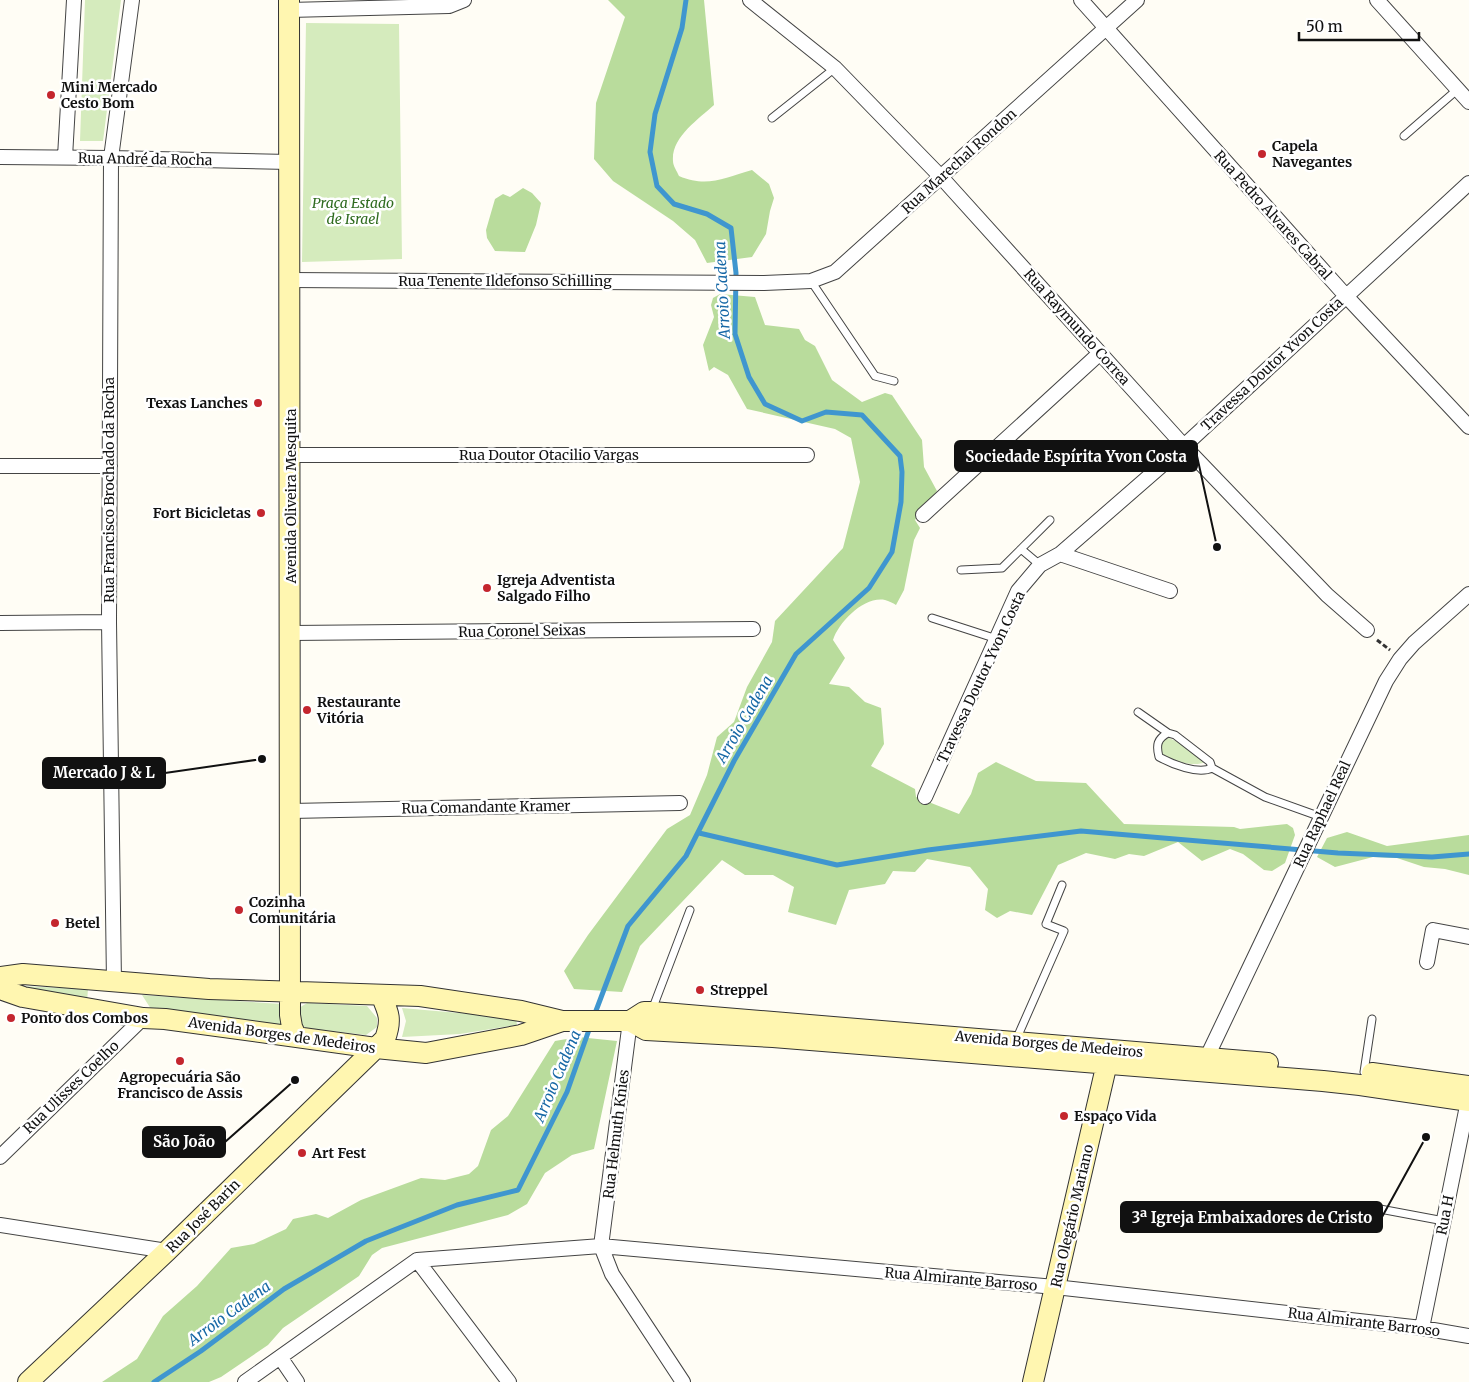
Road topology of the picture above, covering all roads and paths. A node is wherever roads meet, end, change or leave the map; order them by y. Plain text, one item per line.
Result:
1 (74, 0) edge
2 (132, 0) edge
3 (751, 0) edge
4 (1081, 0) edge
5 (1137, 0) edge
6 (1377, 0) edge
7 (463, 1) edge
8 (289, 5) edge
9 (1106, 28) junction
10 (835, 68) junction
11 (1458, 89) junction
12 (1469, 102) edge
13 (772, 118) dead end
14 (1404, 136) dead end
15 (0, 157) edge
16 (65, 157) junction
17 (111, 158) junction
18 (289, 162) junction
19 (942, 178) junction
20 (1469, 183) edge
21 (290, 280) junction
22 (811, 282) junction
23 (764, 283) joint
24 (1346, 296) junction
25 (1100, 353) junction
26 (894, 381) dead end
27 (1469, 427) edge
28 (1184, 446) junction
29 (291, 455) junction
30 (807, 455) dead end
31 (0, 466) edge
32 (110, 466) junction
33 (923, 515) dead end
34 (1050, 520) dead end
35 (1021, 548) junction
36 (1060, 554) junction
37 (1040, 565) junction
38 (960, 570) dead end
39 (1170, 591) dead end
40 (1469, 594) edge
41 (932, 618) dead end
42 (109, 622) junction
43 (0, 624) edge
44 (753, 629) dead end
45 (1367, 630) joint
46 (291, 633) junction
47 (997, 639) junction
48 (1400, 659) junction
49 (1138, 712) dead end
50 (1168, 733) junction
51 (1212, 768) junction
52 (925, 797) dead end
53 (680, 803) dead end
54 (291, 812) junction
55 (1321, 816) junction
56 (1062, 885) dead end
57 (690, 910) dead end
58 (1469, 937) edge
59 (1427, 962) dead end
60 (0, 977) edge
61 (114, 982) junction
62 (0, 990) edge
63 (291, 992) junction
64 (381, 995) junction
65 (652, 1012) junction
66 (143, 1018) junction
67 (1372, 1019) dead end
68 (562, 1020) junction
69 (625, 1022) junction
70 (296, 1036) junction
71 (1016, 1041) junction
72 (376, 1048) junction
73 (1108, 1056) junction
74 (1207, 1058) junction
75 (1364, 1072) junction
76 (1469, 1096) edge
77 (0, 1157) edge
78 (1380, 1209) dead end
79 (1444, 1221) junction
80 (0, 1225) edge
81 (601, 1246) junction
82 (168, 1252) junction
83 (417, 1260) junction
84 (1056, 1287) junction
85 (1422, 1328) junction
86 (1469, 1336) edge
87 (280, 1357) junction
88 (28, 1382) edge
89 (245, 1382) edge
90 (297, 1382) edge
91 (509, 1382) edge
92 (683, 1382) edge
93 (1033, 1382) edge

1 - 16 street
2 - 17 street, Rua Francisco Brochado da Rocha
3 - 10 street, Rua Raymundo Correa
4 - 9 street, Rua Pedro Alvares Cabral
5 - 9 street, Rua Marechal Rondon
6 - 11 street
7 - 8 street
8 - 18 main road, Avenida Oliveira Mesquita
9 - 19 street, Rua Marechal Rondon
9 - 24 street, Rua Pedro Alvares Cabral
10 - 13 lane
10 - 19 street, Rua Raymundo Correa
11 - 12 street
11 - 14 lane
15 - 16 street, Rua André da Rocha
16 - 17 street, Rua André da Rocha
17 - 18 street, Rua André da Rocha
17 - 32 street, Rua Francisco Brochado da Rocha
18 - 21 main road, Avenida Oliveira Mesquita
19 - 22 street, Rua Marechal Rondon
19 - 25 street, Rua Raymundo Correa
20 - 24 street, Travessa Doutor Yvon Costa
21 - 23 street, Rua Tenente Ildefonso Schilling
21 - 29 main road, Avenida Oliveira Mesquita
22 - 23 street, Rua Marechal Rondon
22 - 26 lane
24 - 27 street, Rua Pedro Alvares Cabral
24 - 28 street, Travessa Doutor Yvon Costa
25 - 28 street, Rua Raymundo Correa
25 - 33 street
28 - 36 street, Travessa Doutor Yvon Costa
28 - 45 street, Rua Raymundo Correa
29 - 30 street, Rua Doutor Otacilio Vargas
29 - 46 main road, Avenida Oliveira Mesquita
31 - 32 street
32 - 42 street, Rua Francisco Brochado da Rocha
34 - 35 lane
35 - 37 lane
35 - 38 lane
36 - 37 street, Travessa Doutor Yvon Costa
36 - 39 street
37 - 47 street, Travessa Doutor Yvon Costa
40 - 48 street, Rua Raphael Real
41 - 47 lane
42 - 43 street
42 - 61 street, Rua Francisco Brochado da Rocha
44 - 46 street, Rua Coronel Seixas
45 - 48 path
46 - 54 main road, Avenida Oliveira Mesquita
47 - 52 street, Travessa Doutor Yvon Costa
48 - 55 street, Rua Raphael Real
49 - 50 lane
50 - 51 lane
50 - 51 lane
51 - 55 lane
53 - 54 street, Rua Comandante Kramer
54 - 63 main road, Avenida Oliveira Mesquita
55 - 74 street, Rua Raphael Real
56 - 71 lane
57 - 65 lane
58 - 59 street
60 - 61 main road, Avenida Borges de Medeiros
61 - 63 main road, Avenida Borges de Medeiros
61 - 66 main road
62 - 66 main road, Avenida Borges de Medeiros
63 - 64 main road, Avenida Borges de Medeiros
63 - 70 main road, Avenida Oliveira Mesquita
64 - 68 main road, Avenida Borges de Medeiros
64 - 72 main road, Rua José Barin
65 - 69 main road, Avenida Borges de Medeiros
65 - 71 main road, Avenida Borges de Medeiros
66 - 70 main road, Avenida Borges de Medeiros
66 - 77 street, Rua Ulisses Coelho
67 - 75 lane
68 - 69 main road, Avenida Borges de Medeiros
68 - 72 main road, Avenida Borges de Medeiros
69 - 73 main road, Avenida Borges de Medeiros
69 - 81 street, Rua Helmuth Knies
70 - 72 main road, Avenida Borges de Medeiros
71 - 73 main road, Avenida Borges de Medeiros
72 - 82 main road, Rua José Barin
73 - 74 main road, Avenida Borges de Medeiros
73 - 76 main road, Avenida Borges de Medeiros
73 - 84 main road, Rua Olegário Mariano
74 - 75 main road, Avenida Borges de Medeiros
75 - 76 main road, Avenida Borges de Medeiros
76 - 79 street, Rua H
78 - 79 lane
79 - 85 street, Rua H
80 - 82 street
81 - 83 street, Rua Almirante Barroso
81 - 84 street, Rua Almirante Barroso
81 - 92 street
82 - 88 main road, Rua José Barin
83 - 87 street
83 - 91 street
84 - 85 street, Rua Almirante Barroso
84 - 93 main road, Rua Olegário Mariano
85 - 86 street, Rua Almirante Barroso
87 - 89 street
87 - 90 street

